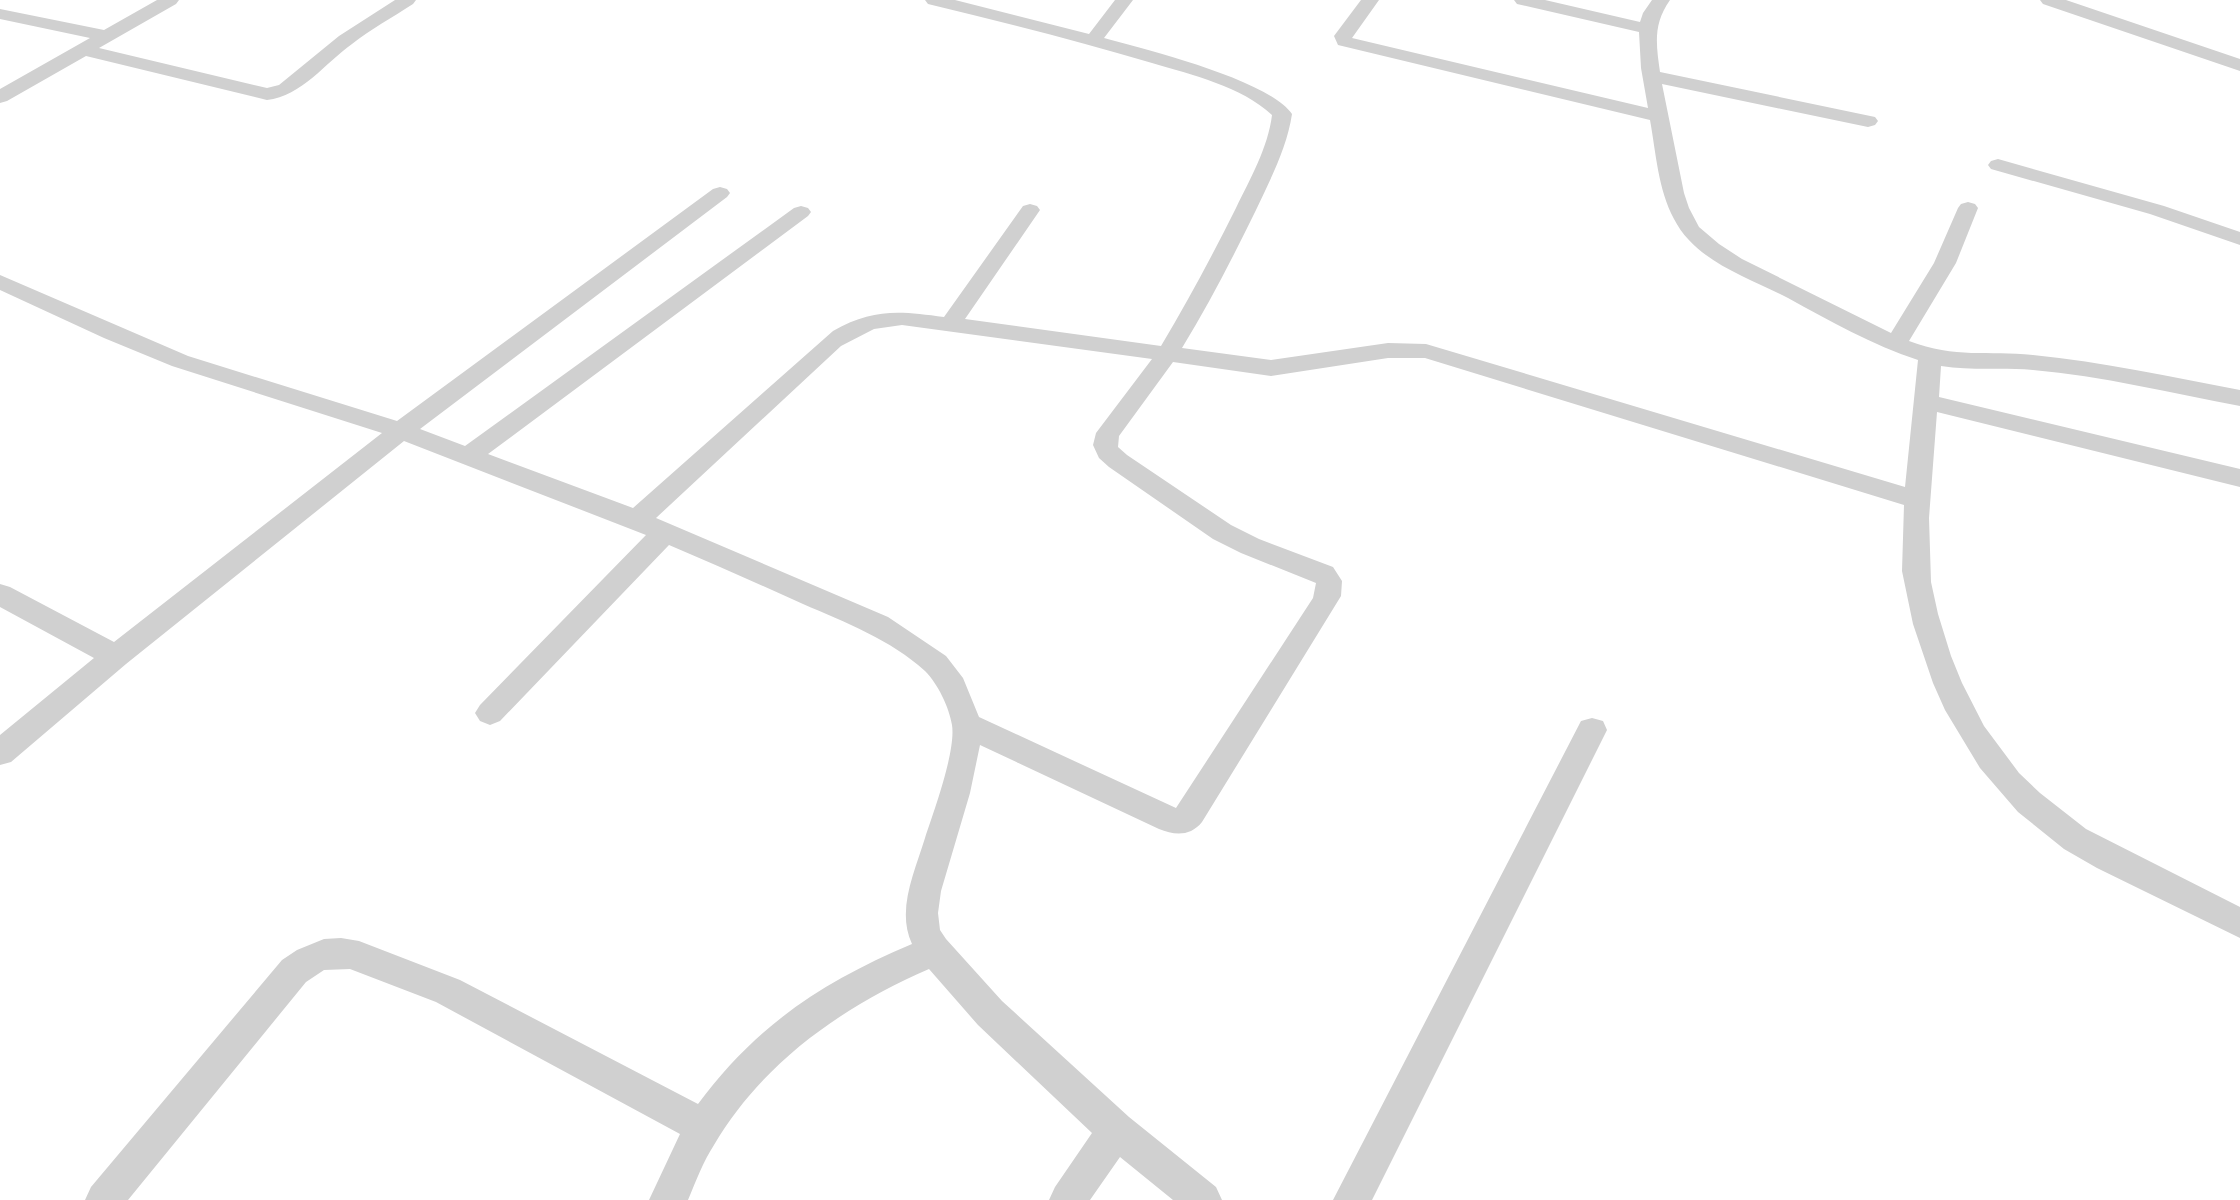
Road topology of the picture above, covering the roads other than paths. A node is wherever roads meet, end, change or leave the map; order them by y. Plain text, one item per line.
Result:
1 (170, 0) edge
2 (407, 0) edge
3 (934, 0) edge
4 (1124, 0) edge
5 (1370, 0) edge
6 (1523, 0) edge
7 (1661, 0) edge
8 (2049, 0) edge
9 (0, 14) edge
10 (1648, 28) junction
11 (105, 36) junction
12 (1093, 40) junction
13 (81, 49) junction
14 (2240, 65) edge
15 (1652, 76) junction
16 (0, 97) edge
17 (1659, 116) junction
18 (1868, 121) dead end
19 (1998, 165) dead end
20 (720, 193) dead end
21 (1968, 208) dead end
22 (1030, 210) dead end
23 (802, 212) dead end
24 (2240, 239) edge
25 (0, 282) edge
26 (951, 323) junction
27 (1896, 344) junction
28 (1169, 352) junction
29 (1930, 357) junction
30 (2240, 398) edge
31 (1927, 402) junction
32 (401, 431) junction
33 (468, 456) junction
34 (2240, 478) edge
35 (1918, 500) junction
36 (637, 520) junction
37 (666, 531) junction
38 (0, 594) edge
39 (116, 656) junction
40 (490, 713) dead end
41 (967, 725) junction
42 (1592, 730) dead end
43 (0, 753) edge
44 (2240, 923) edge
45 (934, 950) junction
46 (704, 1127) junction
47 (1116, 1130) junction
48 (104, 1200) edge
49 (668, 1200) edge
50 (1068, 1200) edge
51 (1204, 1200) edge
52 (1352, 1200) edge

1 - 11 street
2 - 13 street
3 - 12 street
4 - 12 street
5 - 17 street
6 - 10 street
7 - 10 street
8 - 14 street
9 - 11 street
10 - 15 street
11 - 13 street
12 - 28 street
13 - 16 street
15 - 17 street
15 - 18 street
17 - 27 street
19 - 24 street
20 - 32 street
21 - 27 street
22 - 26 street
23 - 33 street
25 - 32 street
26 - 28 street
26 - 36 street
27 - 29 street
28 - 35 street
28 - 41 street
29 - 30 street
29 - 31 street
31 - 34 street
31 - 35 street
32 - 33 street
32 - 39 street
33 - 36 street
35 - 44 street
36 - 37 street
37 - 40 street
37 - 41 street
38 - 39 street
39 - 43 street
41 - 45 street
42 - 52 street
45 - 46 street
45 - 47 street
46 - 48 street
46 - 49 street
47 - 50 street
47 - 51 street

